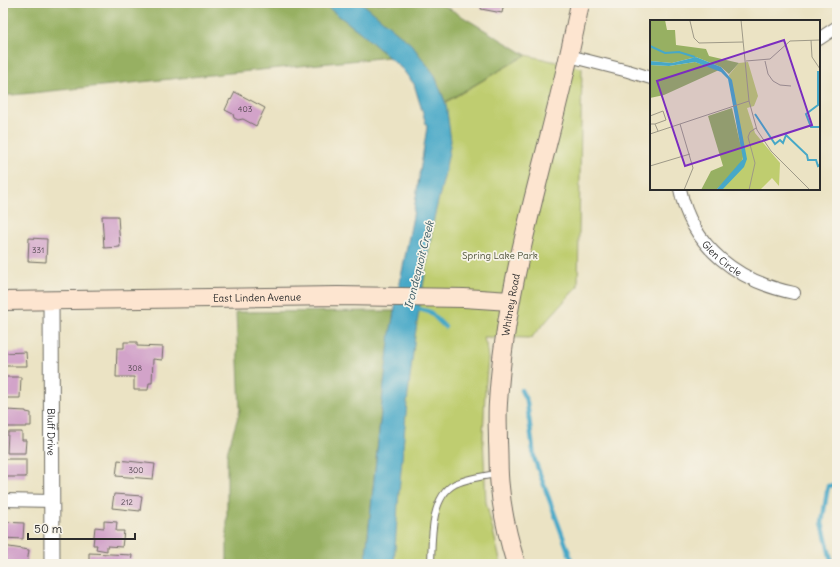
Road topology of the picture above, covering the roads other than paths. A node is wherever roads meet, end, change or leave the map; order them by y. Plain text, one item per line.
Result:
1 (580, 3) edge
2 (837, 27) edge
3 (820, 38) edge
4 (569, 56) junction
5 (650, 78) edge
6 (680, 190) edge
7 (794, 293) dead end
8 (3, 301) edge
9 (51, 301) junction
10 (510, 301) junction
11 (499, 474) junction
12 (3, 500) edge
13 (53, 501) junction
14 (52, 564) edge
15 (431, 564) edge
16 (516, 564) edge

1 - 4 main road, Whitney Road
2 - 3 street
4 - 5 street
4 - 10 main road, Whitney Road
6 - 7 street, Glen Circle
8 - 9 main road, East Linden Avenue
9 - 10 main road, East Linden Avenue
9 - 13 street, Bluff Drive
10 - 11 main road, Whitney Road
11 - 15 lane
11 - 16 main road, Whitney Road
12 - 13 street
13 - 14 street, Bluff Drive

